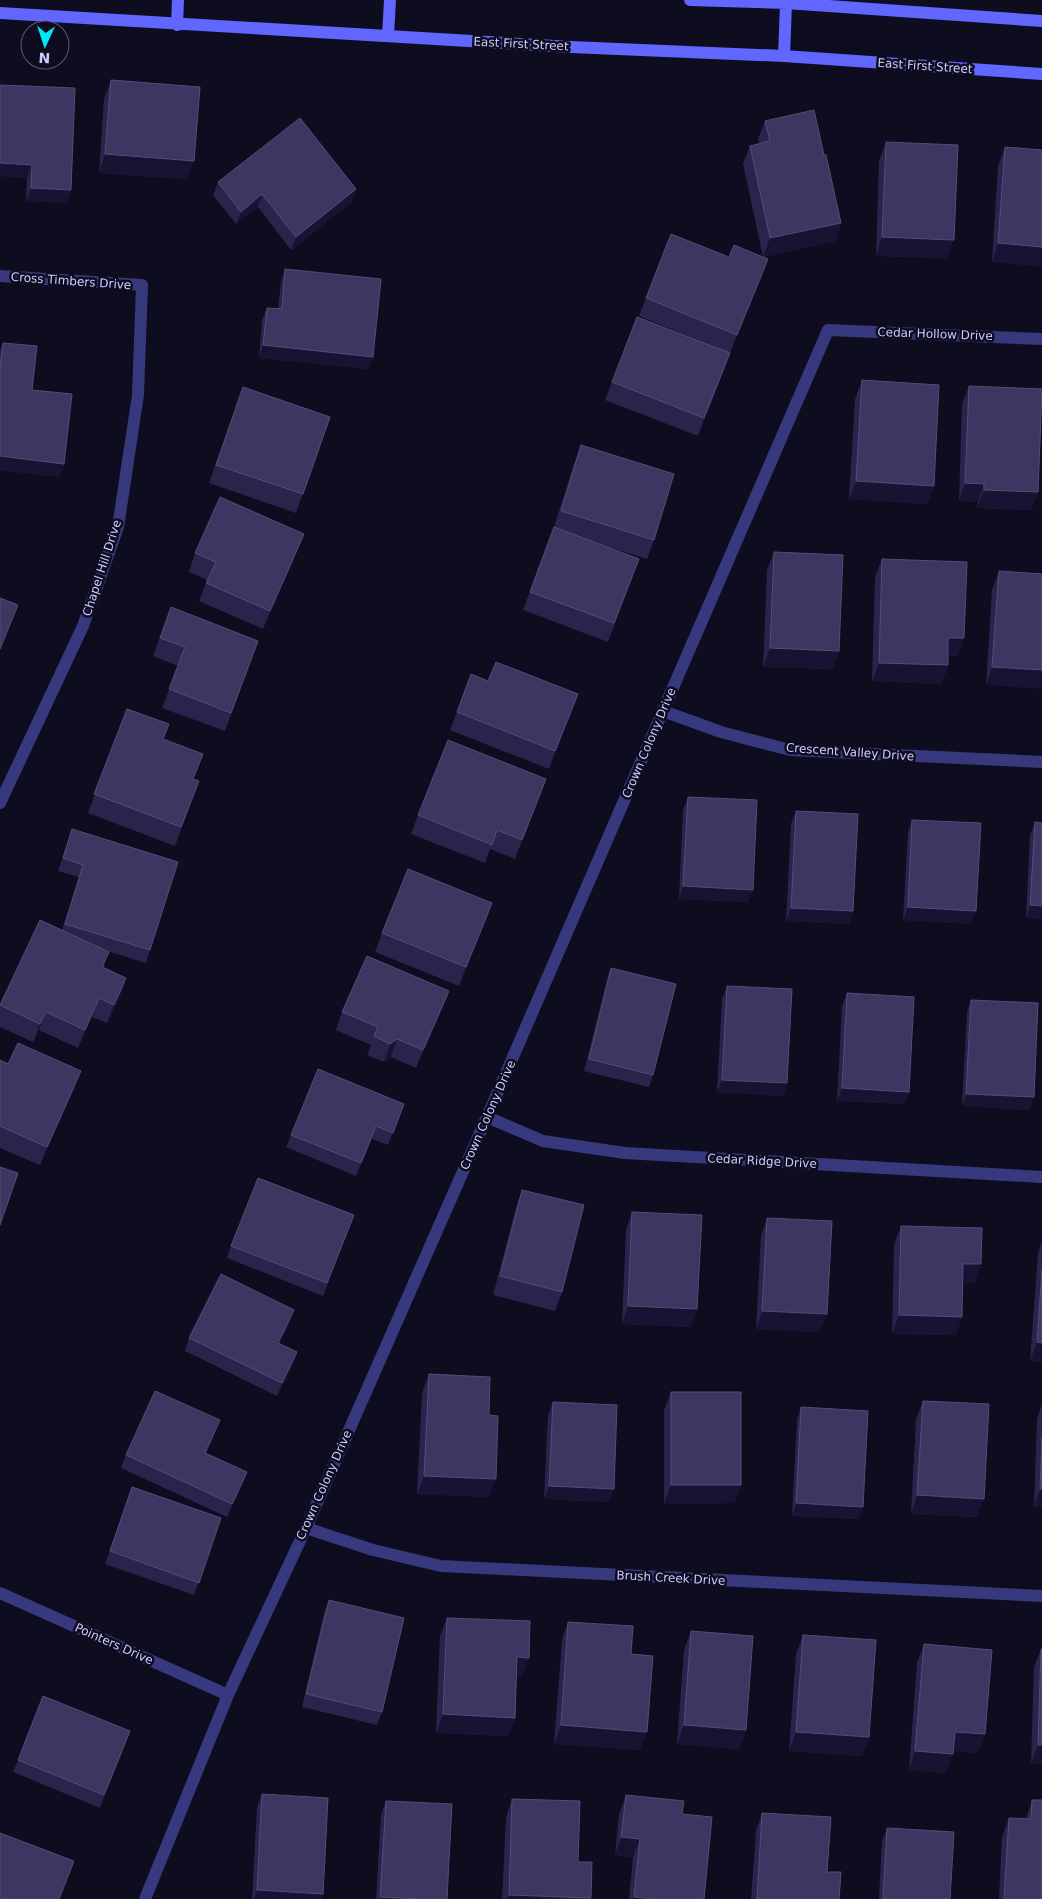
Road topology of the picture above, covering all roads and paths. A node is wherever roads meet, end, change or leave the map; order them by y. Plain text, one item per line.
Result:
1 (178, 0) edge
2 (390, 0) edge
3 (690, 0) edge
4 (786, 3) junction
5 (0, 13) edge
6 (1042, 21) edge
7 (177, 25) junction
8 (388, 36) junction
9 (784, 56) junction
10 (1042, 74) edge
11 (0, 276) edge
12 (142, 285) joint
13 (828, 330) joint
14 (1042, 339) edge
15 (663, 711) junction
16 (1042, 762) edge
17 (0, 804) edge
18 (487, 1117) junction
19 (1042, 1177) edge
20 (306, 1528) junction
21 (0, 1593) edge
22 (1042, 1596) edge
23 (228, 1695) junction
24 (145, 1899) edge

1 - 7 main road
2 - 8 main road
3 - 4 main road
4 - 6 main road
4 - 9 main road
5 - 7 main road, East First Street
7 - 8 main road, East First Street
8 - 9 main road, East First Street
9 - 10 main road, East First Street
11 - 12 street, Cross Timbers Drive
12 - 17 street, Chapel Hill Drive
13 - 14 street, Cedar Hollow Drive
13 - 15 street, Crown Colony Drive
15 - 16 street, Crescent Valley Drive
15 - 18 street, Crown Colony Drive
18 - 19 street, Cedar Ridge Drive
18 - 20 street, Crown Colony Drive
20 - 22 street, Brush Creek Drive
20 - 23 street, Crown Colony Drive
21 - 23 street, Pointers Drive
23 - 24 street, Crown Colony Drive

